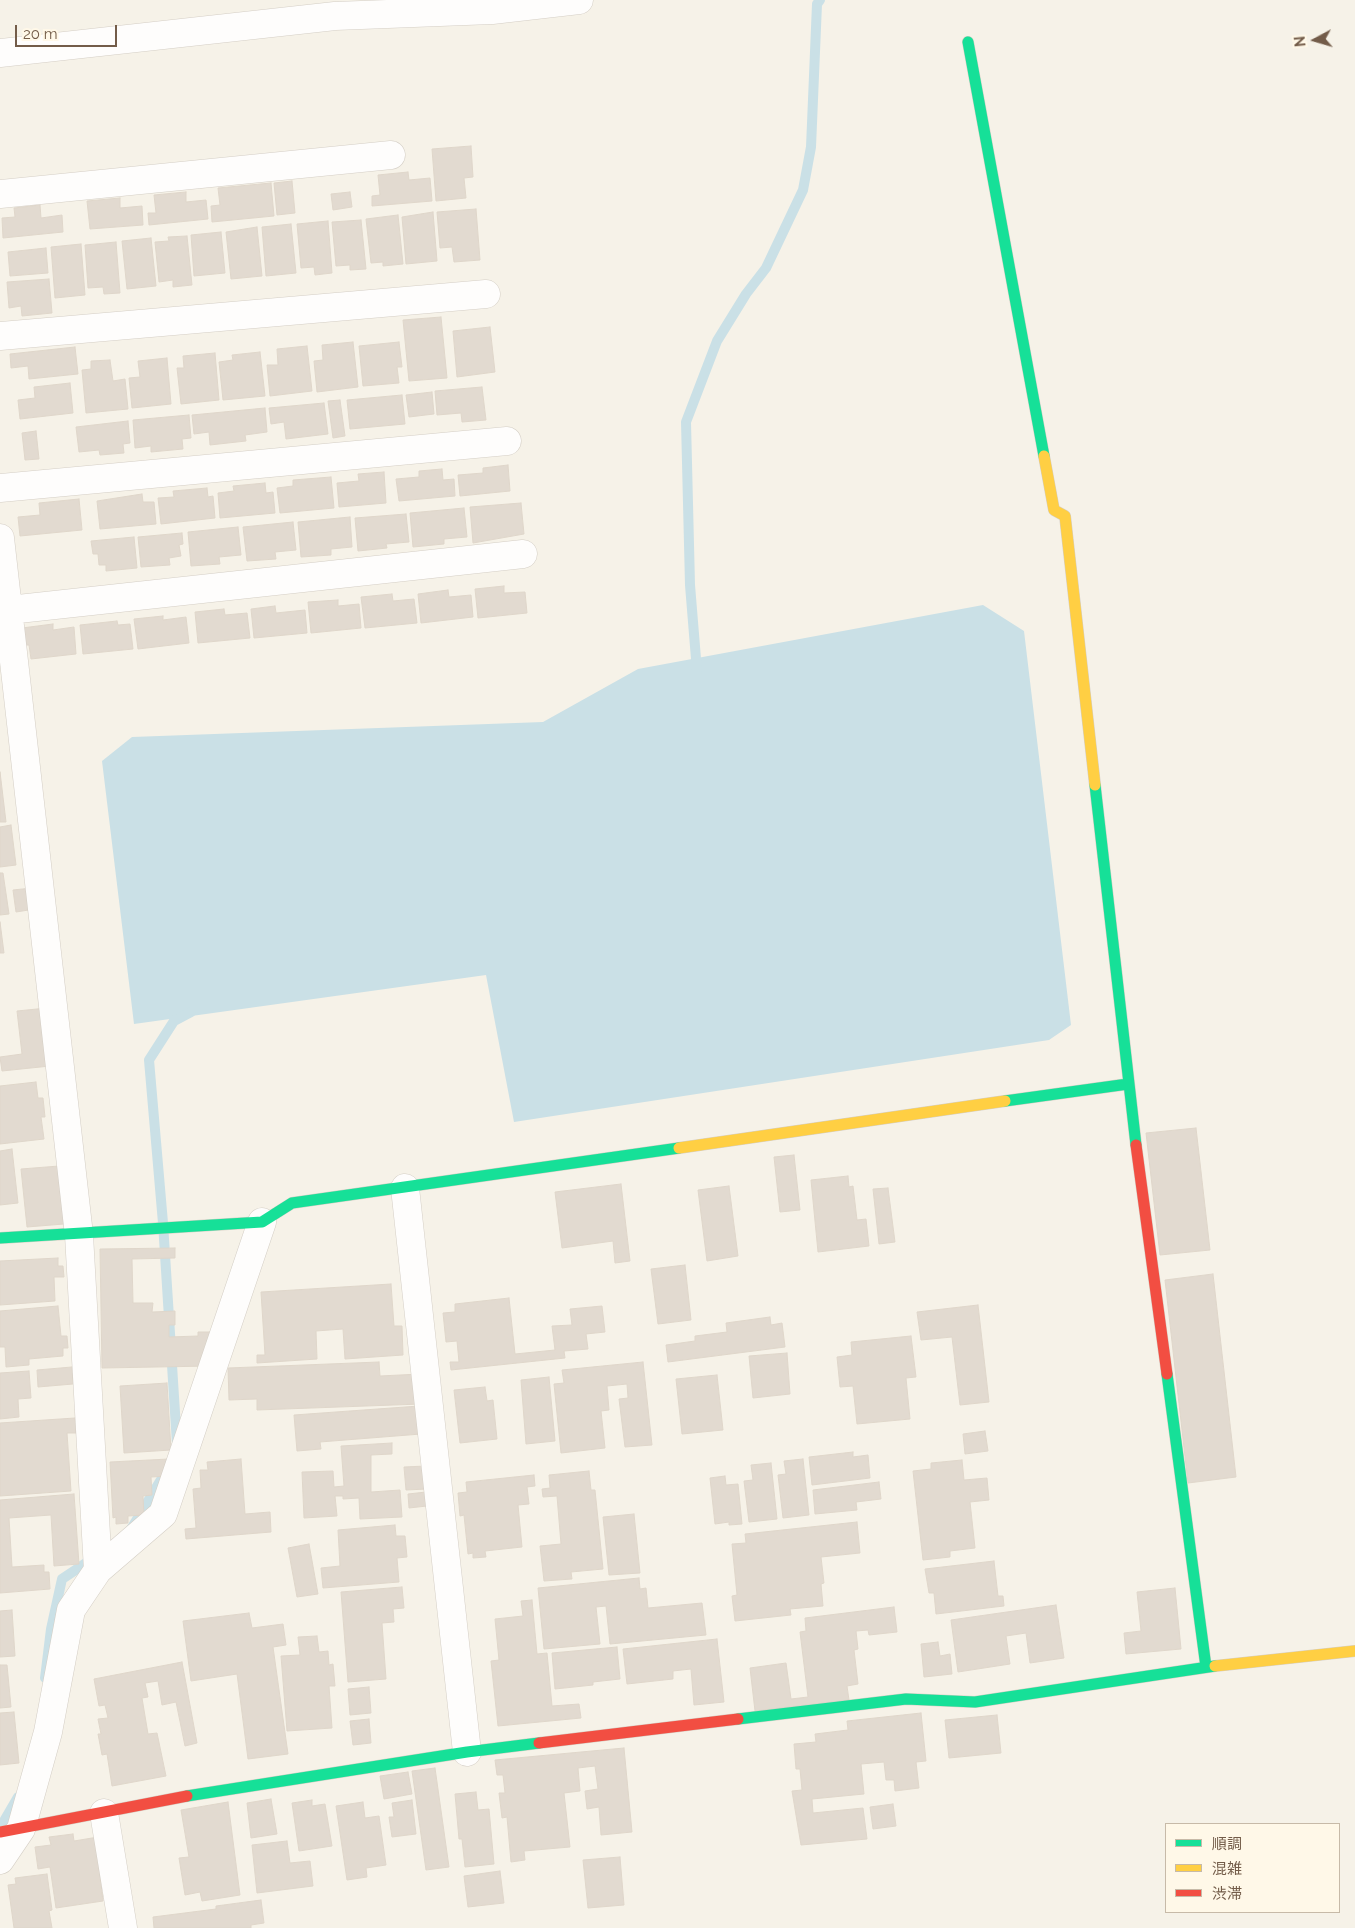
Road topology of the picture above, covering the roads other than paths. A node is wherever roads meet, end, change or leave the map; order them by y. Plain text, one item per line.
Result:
1 (579, 0) edge
2 (968, 42) dead end
3 (0, 53) edge
4 (391, 155) dead end
5 (0, 194) edge
6 (486, 294) dead end
7 (0, 336) edge
8 (507, 441) dead end
9 (0, 488) edge
10 (0, 538) edge
11 (523, 554) dead end
12 (9, 610) junction
13 (1128, 1084) junction
14 (405, 1188) junction
15 (262, 1222) junction
16 (79, 1235) junction
17 (0, 1238) edge
18 (98, 1570) junction
19 (1355, 1650) edge
20 (1206, 1667) junction
21 (467, 1752) junction
22 (104, 1813) junction
23 (11, 1830) edge
24 (0, 1860) edge
25 (123, 1928) edge

1 - 3 street
2 - 13 street
4 - 5 street
6 - 7 street
8 - 9 street
10 - 12 street
11 - 12 street
12 - 16 street
13 - 14 street
13 - 20 street
14 - 15 street
14 - 21 street
15 - 16 street
15 - 18 street
16 - 17 street
16 - 18 street
18 - 23 street
19 - 20 street
20 - 21 street
21 - 22 street
22 - 23 street
22 - 25 street
23 - 24 street

